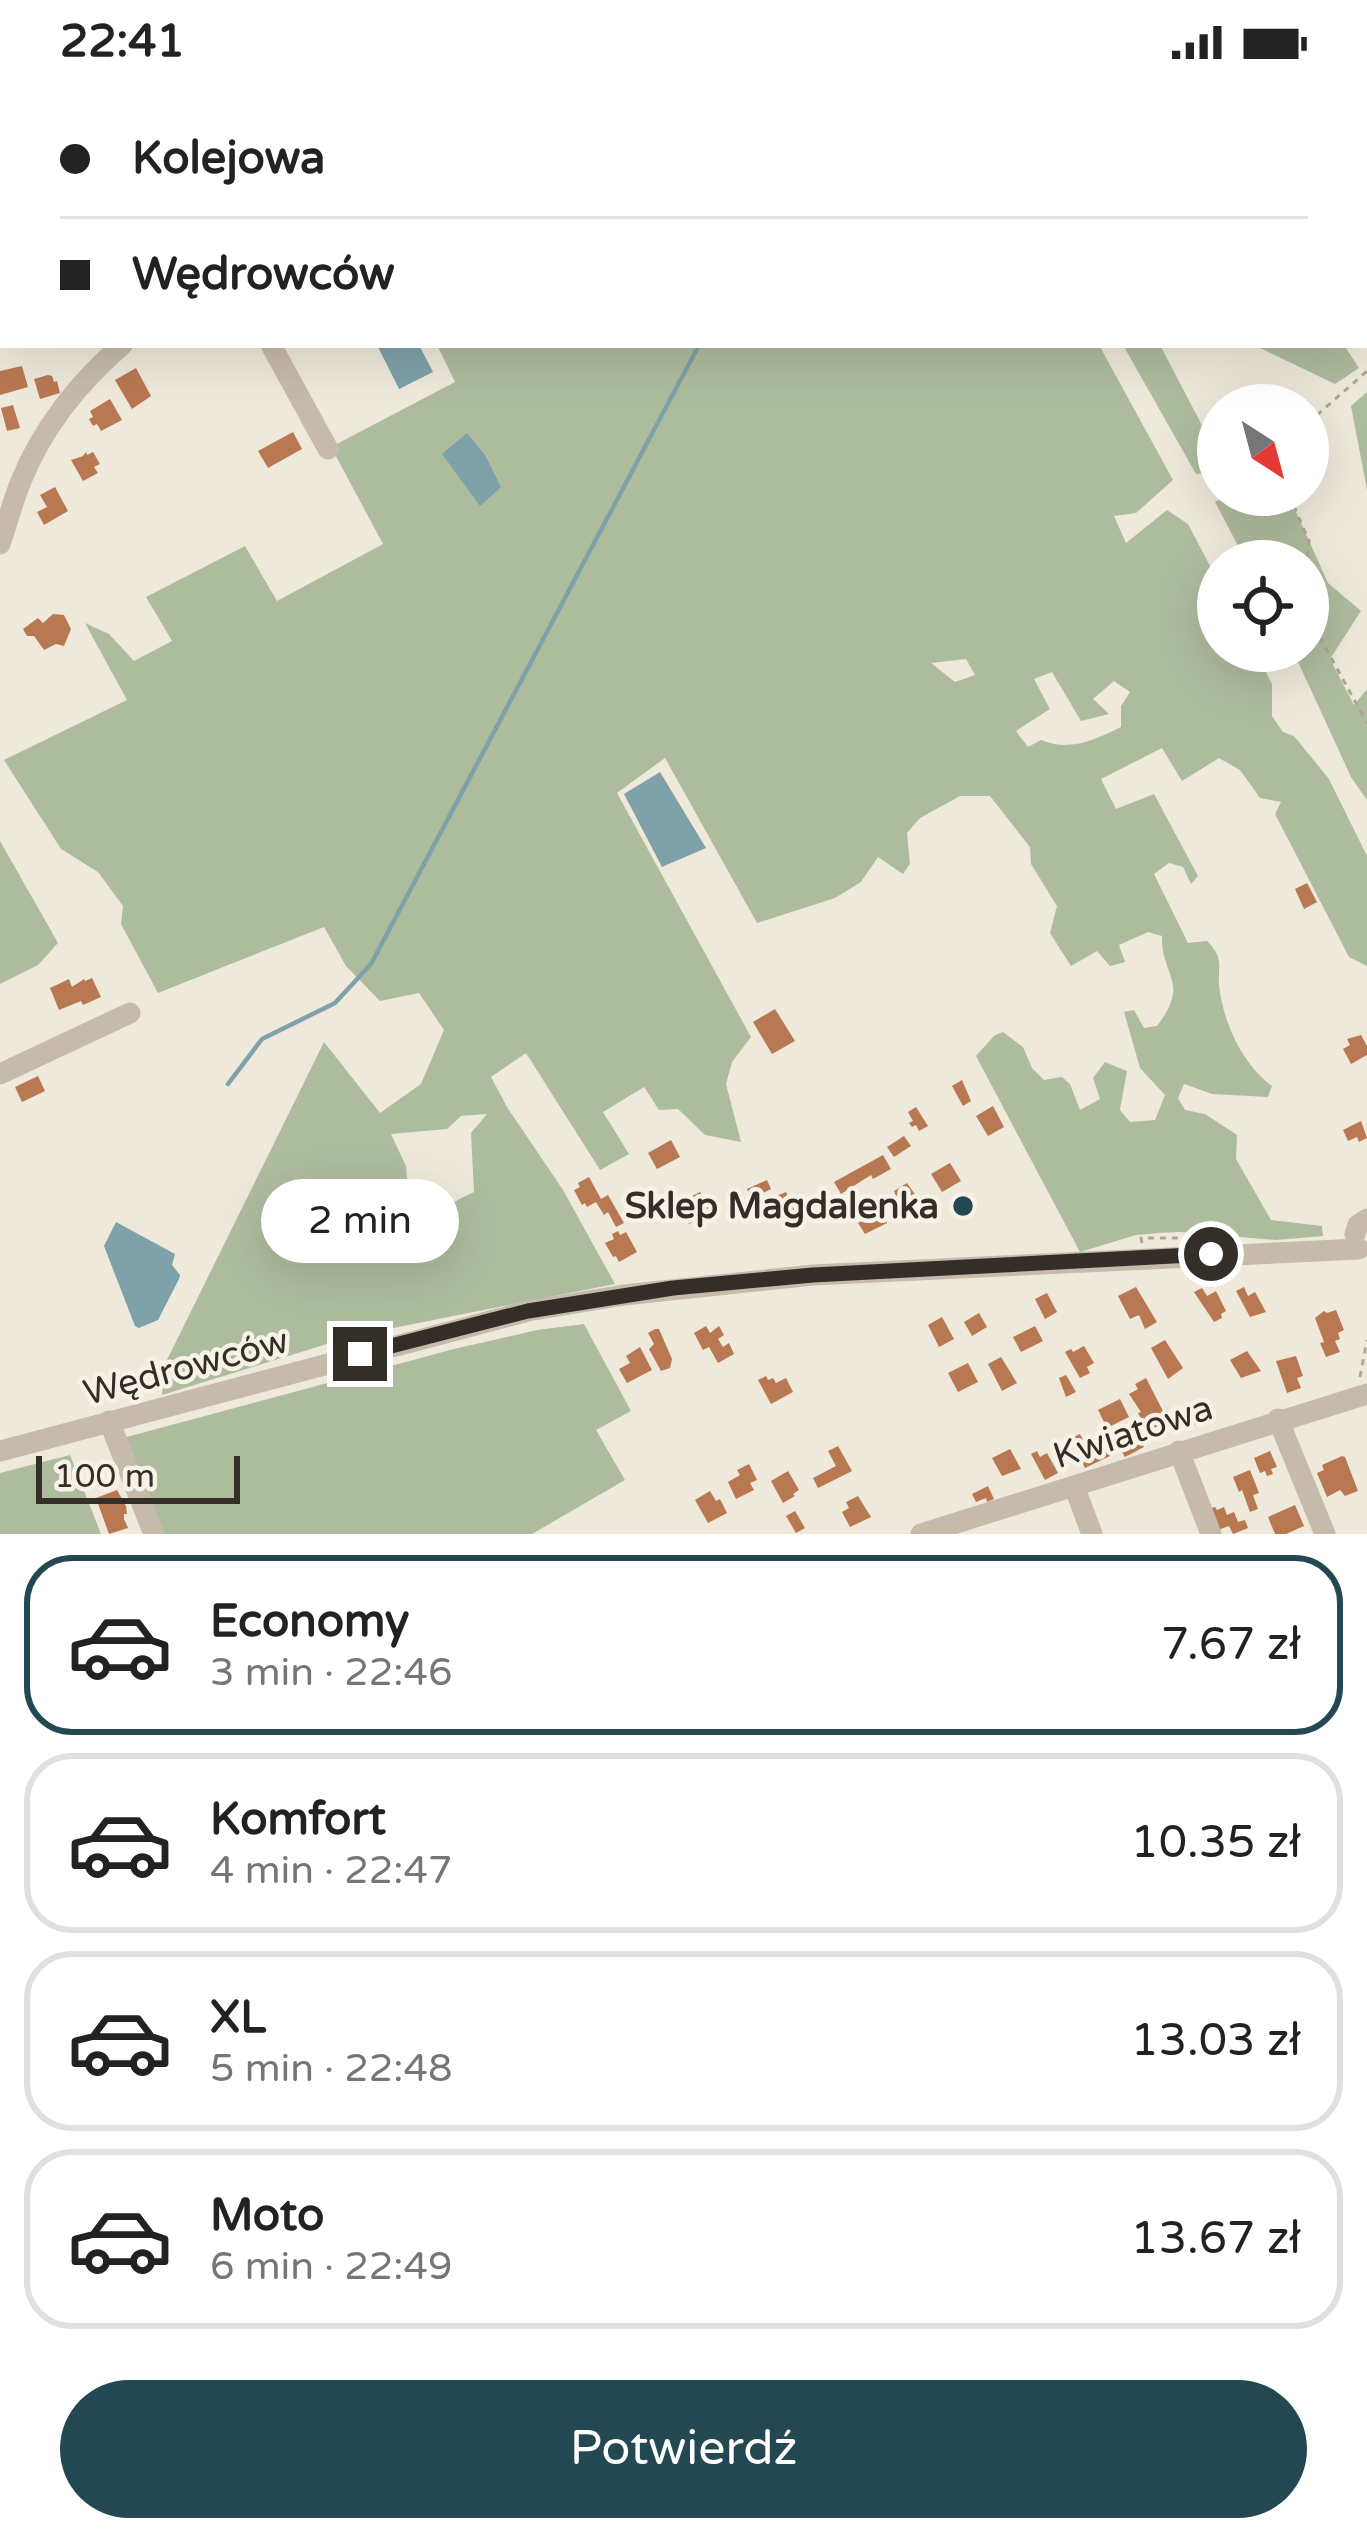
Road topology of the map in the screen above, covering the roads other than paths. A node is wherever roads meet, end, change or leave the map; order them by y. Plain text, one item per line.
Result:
1 (119, 348) edge
2 (273, 348) edge
3 (328, 449) dead end
4 (0, 544) edge
5 (130, 1013) dead end
6 (0, 1074) edge
7 (1362, 1239) edge
8 (1364, 1390) edge
9 (1278, 1420) junction
10 (109, 1421) junction
11 (0, 1451) edge
12 (1179, 1451) junction
13 (1074, 1486) junction
14 (154, 1534) edge
15 (921, 1534) edge
16 (1092, 1534) edge
17 (1211, 1534) edge
18 (1324, 1534) edge

1 - 4 street
2 - 3 street
5 - 6 street
7 - 10 street, Wędrowców
8 - 9 street, Kwiatowa
9 - 12 street, Kwiatowa
9 - 18 street
10 - 11 street, Wędrowców
10 - 14 street
12 - 13 street, Kwiatowa
12 - 17 street
13 - 15 street, Kwiatowa
13 - 16 street

